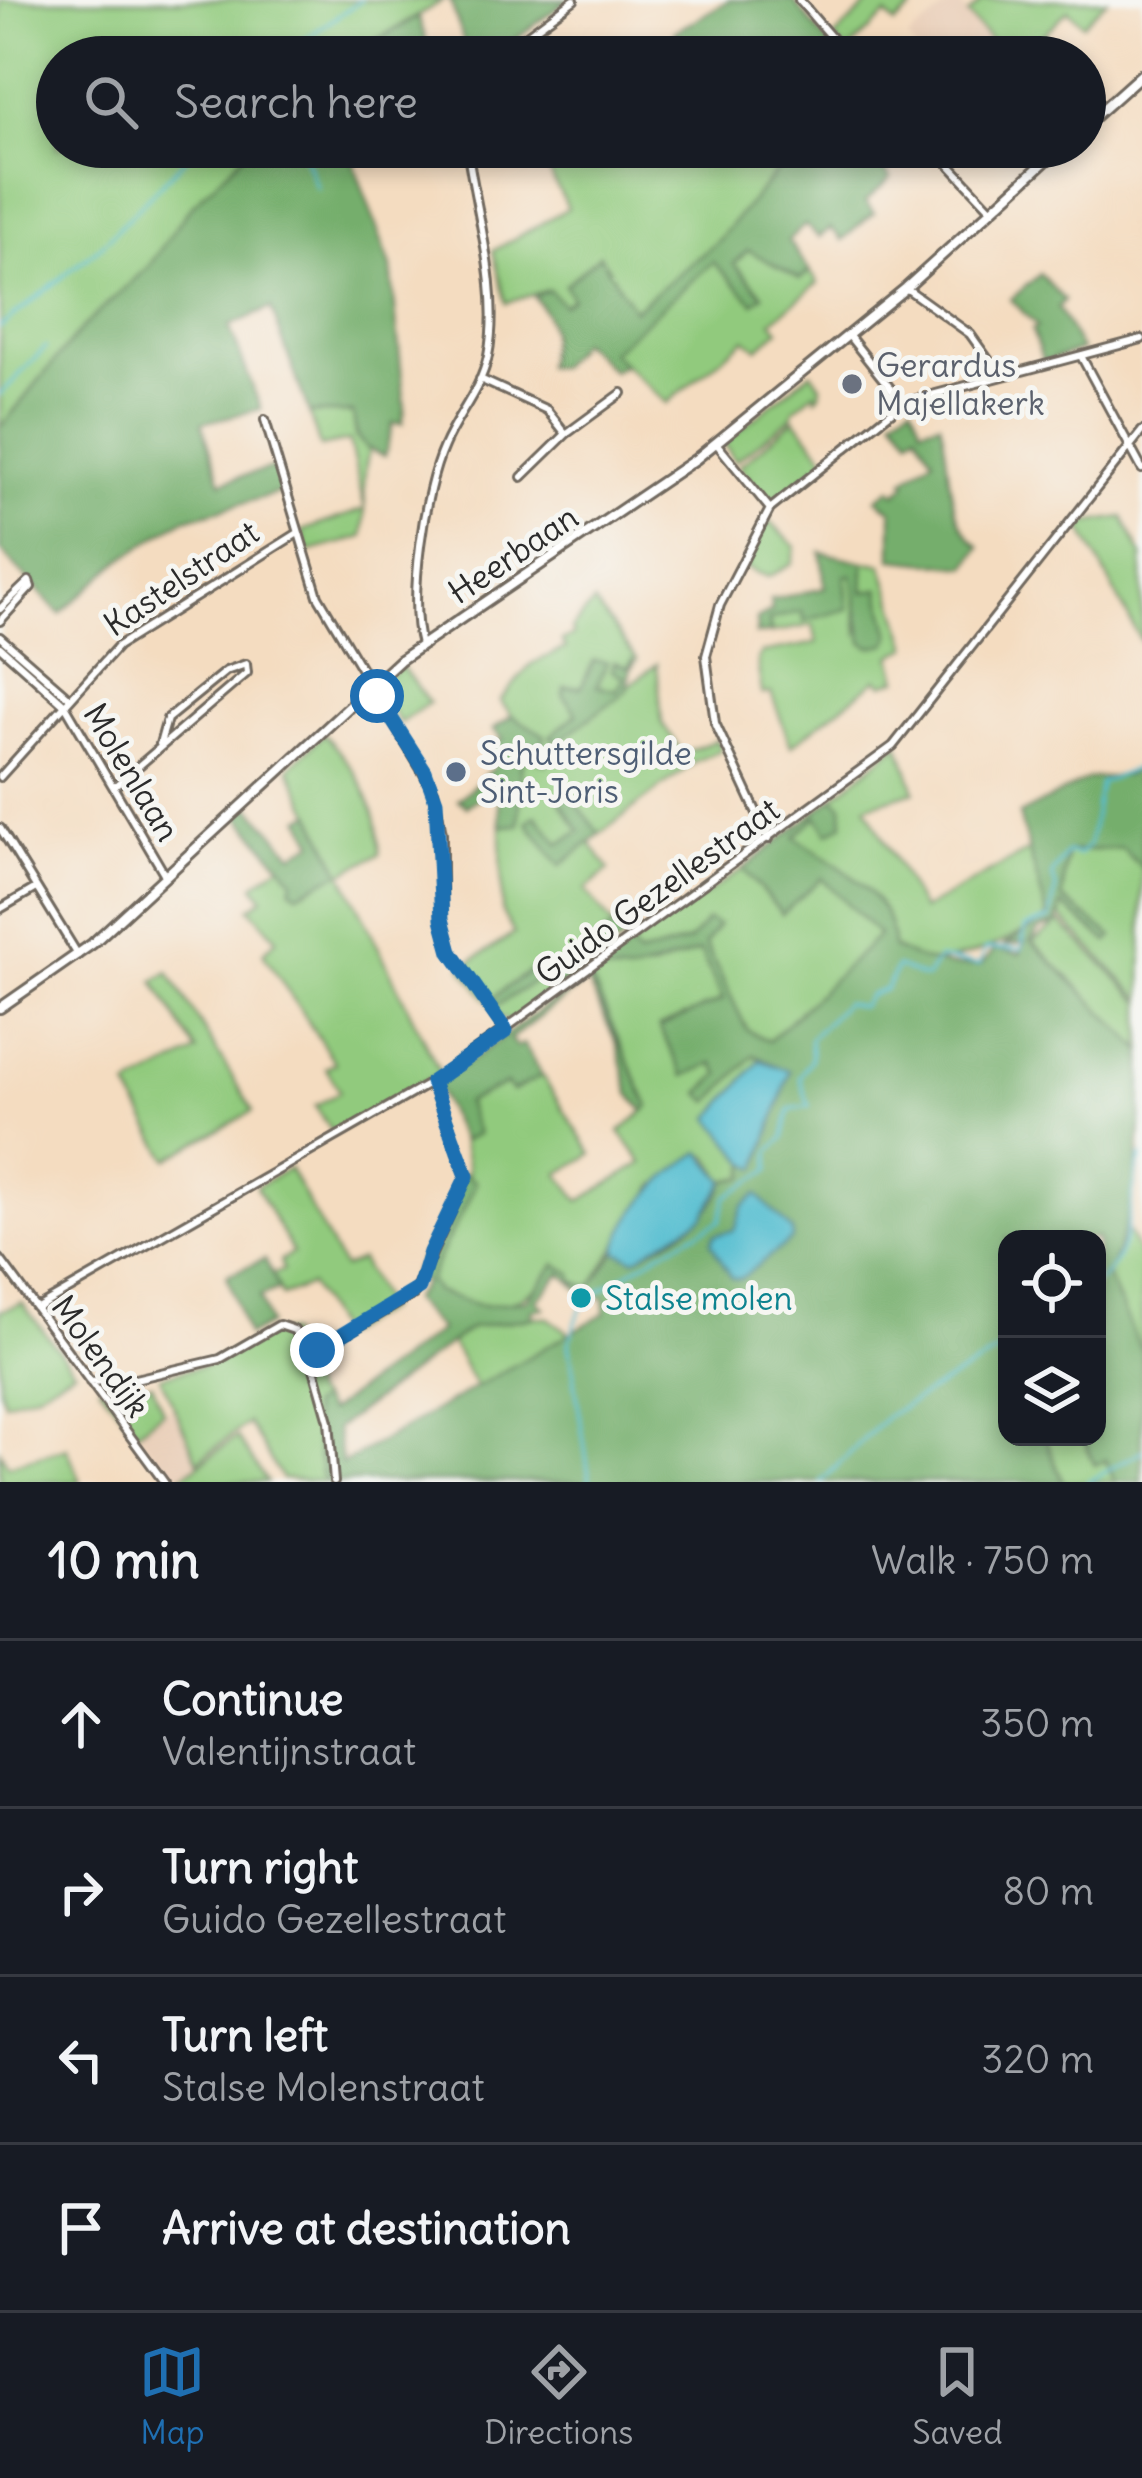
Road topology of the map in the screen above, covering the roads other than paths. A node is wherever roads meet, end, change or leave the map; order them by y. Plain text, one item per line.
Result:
1 (574, 0) edge
2 (800, 0) edge
3 (525, 36) edge
4 (830, 36) edge
5 (1142, 74) edge
6 (1106, 106) edge
7 (470, 168) edge
8 (953, 168) edge
9 (1038, 168) edge
10 (992, 210) junction
11 (906, 288) junction
12 (849, 336) junction
13 (1141, 338) edge
14 (1082, 356) junction
15 (1000, 376) junction
16 (481, 380) junction
17 (622, 393) dead end
18 (902, 403) junction
19 (265, 420) dead end
20 (1142, 431) edge
21 (566, 434) junction
22 (716, 443) junction
23 (1130, 446) junction
24 (1142, 469) edge
25 (523, 477) dead end
26 (770, 509) junction
27 (298, 533) junction
28 (0, 609) edge
29 (0, 622) edge
30 (0, 636) edge
31 (421, 645) junction
32 (0, 647) edge
33 (371, 684) junction
34 (67, 702) junction
35 (160, 744) junction
36 (0, 777) edge
37 (114, 787) junction
38 (0, 828) edge
39 (769, 839) junction
40 (165, 875) junction
41 (36, 888) junction
42 (0, 910) edge
43 (78, 955) junction
44 (0, 1008) edge
45 (506, 1031) junction
46 (432, 1082) junction
47 (0, 1259) edge
48 (37, 1308) junction
49 (309, 1350) junction
50 (90, 1382) junction
51 (164, 1482) edge
52 (334, 1482) edge

1 - 3 street
2 - 4 street
5 - 6 street
7 - 16 street
8 - 10 street
9 - 10 street, Heerbaan
10 - 11 street, Heerbaan
11 - 12 street, Heerbaan
11 - 15 street
12 - 18 street
12 - 22 street, Heerbaan
13 - 14 street
14 - 15 street
14 - 23 street
15 - 18 street
16 - 21 street
16 - 31 street
17 - 21 street
18 - 26 street
19 - 27 street
20 - 23 street, Guido Gezellestraat
21 - 25 street
22 - 26 street
22 - 31 street, Heerbaan
23 - 24 street
23 - 39 street, Guido Gezellestraat
26 - 39 street
27 - 33 street
27 - 34 street, Kastelstraat
28 - 29 street
29 - 30 street
30 - 34 street, Molenlaan
31 - 33 street, Heerbaan
32 - 34 street, Molenlaan
33 - 40 street, Heerbaan
33 - 45 street
34 - 36 street, Kastelstraat
34 - 37 street, Molenlaan
35 - 35 street
35 - 37 street
37 - 40 street, Molenlaan
38 - 41 street
39 - 45 street, Guido Gezellestraat
40 - 43 street, Heerbaan
41 - 42 street
41 - 43 street
43 - 44 street, Heerbaan
45 - 46 street, Guido Gezellestraat
46 - 48 street, Guido Gezellestraat
46 - 49 street
47 - 48 street, Molendijk
48 - 50 street, Molendijk
49 - 50 street
49 - 52 street
50 - 51 street, Molendijk

